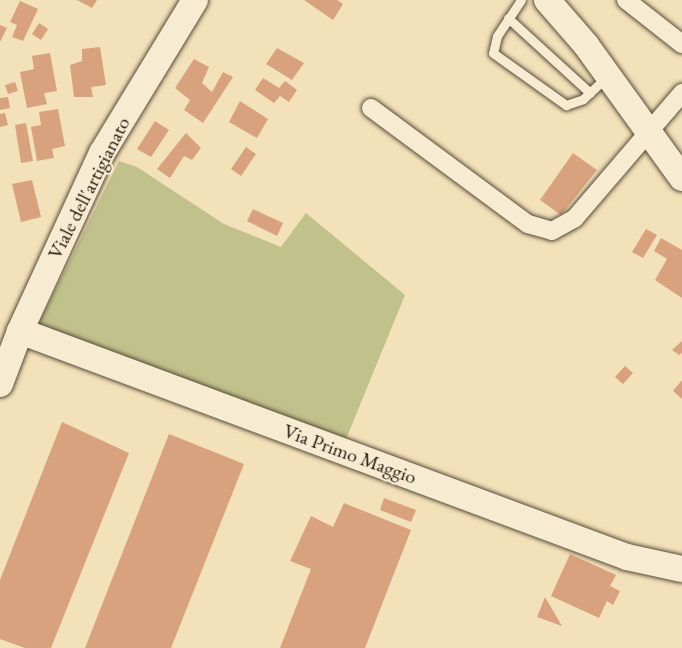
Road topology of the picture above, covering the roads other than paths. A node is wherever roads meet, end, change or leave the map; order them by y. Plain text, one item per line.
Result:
1 (195, 0) edge
2 (521, 0) edge
3 (547, 0) edge
4 (626, 0) edge
5 (508, 18) junction
6 (682, 44) edge
7 (599, 84) junction
8 (682, 93) edge
9 (371, 108) dead end
10 (648, 132) junction
11 (682, 178) edge
12 (20, 331) junction
13 (0, 384) edge
14 (682, 569) edge

1 - 12 street, Viale dell'artigianato
2 - 5 lane
3 - 7 street
4 - 6 street
5 - 7 lane
5 - 7 lane
7 - 10 street
8 - 10 street
9 - 10 street
10 - 11 street
12 - 13 street, Viale dell'artigianato
12 - 14 street, Via Primo Maggio

